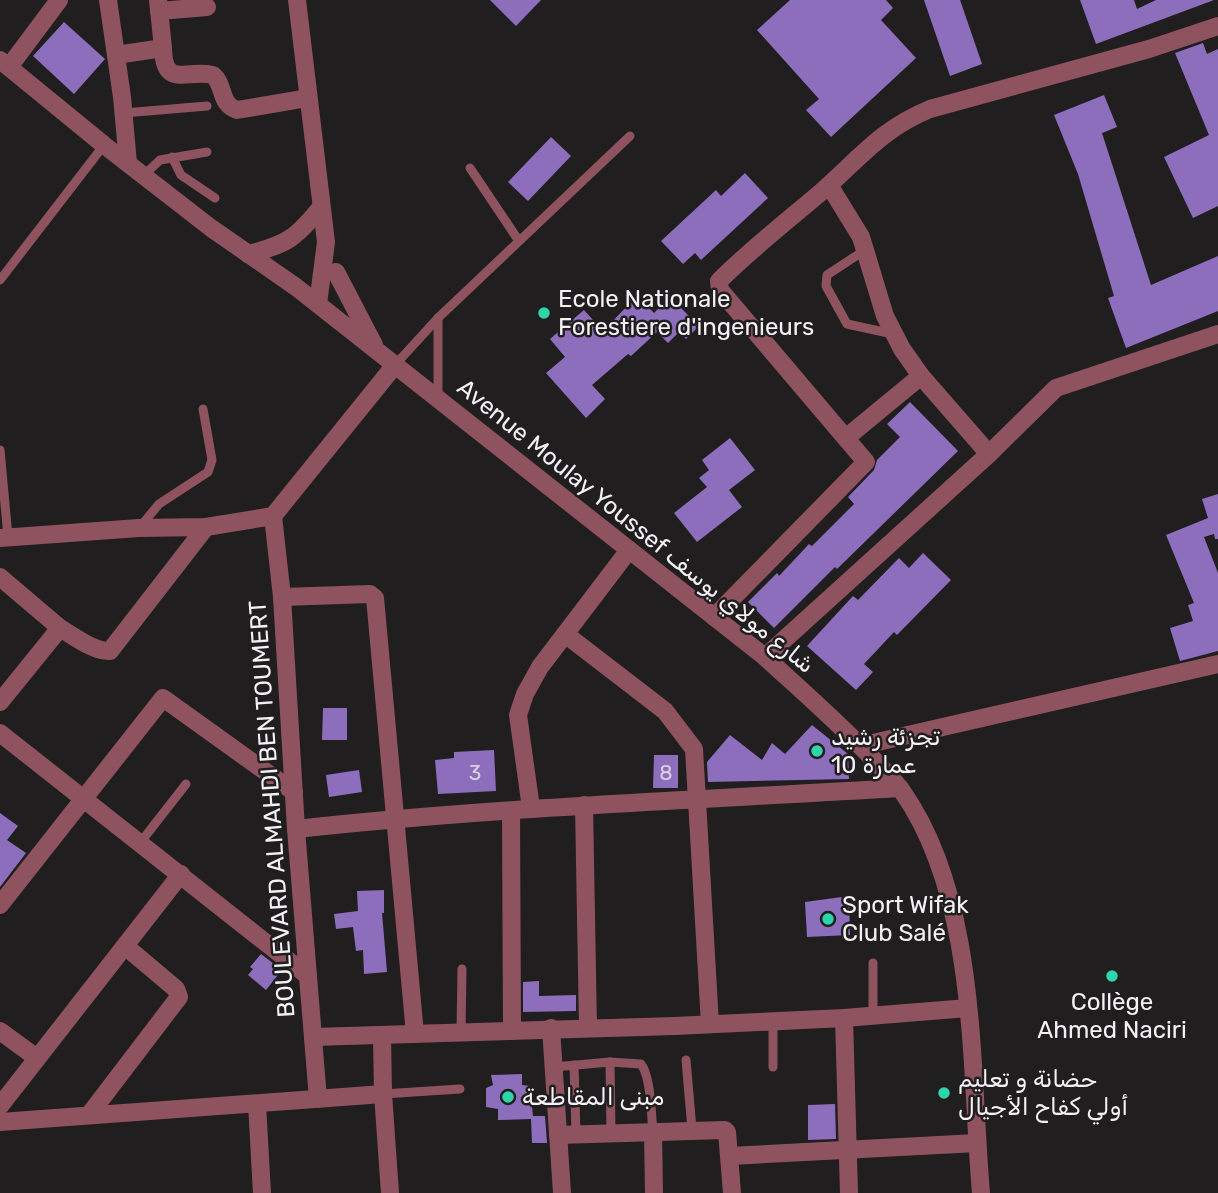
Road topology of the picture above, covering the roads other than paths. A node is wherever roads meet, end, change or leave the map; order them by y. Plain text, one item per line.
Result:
1 (59, 0) edge
2 (108, 0) edge
3 (297, 0) edge
4 (158, 6) edge
5 (207, 7) dead end
6 (1218, 26) edge
7 (163, 48) junction
8 (116, 55) junction
9 (4, 63) edge
10 (308, 98) junction
11 (207, 106) dead end
12 (124, 113) junction
13 (631, 136) dead end
14 (104, 145) junction
15 (207, 152) dead end
16 (172, 158) junction
17 (128, 163) junction
18 (470, 168) dead end
19 (144, 175) junction
20 (829, 185) junction
21 (215, 198) dead end
22 (321, 207) junction
23 (519, 241) junction
24 (326, 242) junction
25 (865, 250) junction
26 (248, 254) junction
27 (336, 272) junction
28 (0, 280) edge
29 (318, 304) junction
30 (438, 318) junction
31 (341, 322) junction
32 (893, 334) junction
33 (1218, 334) edge
34 (377, 351) junction
35 (395, 365) junction
36 (921, 376) junction
37 (438, 399) junction
38 (203, 409) dead end
39 (847, 437) junction
40 (0, 450) edge
41 (989, 454) junction
42 (272, 516) junction
43 (206, 527) junction
44 (139, 528) junction
45 (4, 537) edge
46 (629, 550) junction
47 (0, 578) edge
48 (282, 597) junction
49 (713, 617) junction
50 (60, 628) junction
51 (565, 634) junction
52 (765, 657) junction
53 (1218, 664) edge
54 (0, 702) edge
55 (0, 733) edge
56 (860, 746) junction
57 (186, 784) dead end
58 (900, 788) junction
59 (294, 792) junction
60 (83, 799) junction
61 (696, 800) junction
62 (584, 805) junction
63 (531, 808) junction
64 (511, 811) junction
65 (395, 818) junction
66 (296, 829) junction
67 (140, 843) junction
68 (181, 874) junction
69 (0, 905) edge
70 (125, 946) junction
71 (873, 963) dead end
72 (462, 970) dead end
73 (308, 976) junction
74 (968, 1008) junction
75 (873, 1016) junction
76 (844, 1018) junction
77 (773, 1021) junction
78 (709, 1024) junction
79 (551, 1028) junction
80 (587, 1028) junction
81 (0, 1031) edge
82 (512, 1031) junction
83 (461, 1032) junction
84 (415, 1034) junction
85 (382, 1035) junction
86 (313, 1037) junction
87 (37, 1058) junction
88 (686, 1060) dead end
89 (610, 1062) junction
90 (574, 1065) junction
91 (554, 1067) junction
92 (773, 1067) dead end
93 (460, 1089) dead end
94 (383, 1094) junction
95 (318, 1099) junction
96 (257, 1104) junction
97 (0, 1106) edge
98 (89, 1115) junction
99 (0, 1122) edge
100 (692, 1129) junction
101 (653, 1131) junction
102 (611, 1133) junction
103 (567, 1135) junction
104 (977, 1143) junction
105 (847, 1150) junction
106 (730, 1156) junction
107 (262, 1193) edge
108 (390, 1193) edge
109 (562, 1193) edge
110 (653, 1193) edge
111 (732, 1193) edge
112 (849, 1193) edge
113 (981, 1193) edge

1 - 9 street
2 - 8 street
3 - 10 street
4 - 5 street
4 - 7 street
6 - 20 street
7 - 8 street
7 - 10 street
8 - 12 street
9 - 14 street, Avenue Moulay Youssef شارع مولاي يوسف
10 - 22 street
11 - 12 lane
12 - 17 street
13 - 23 lane
14 - 17 street, Avenue Moulay Youssef شارع مولاي يوسف
14 - 28 lane
15 - 16 lane
16 - 19 lane
16 - 21 lane
17 - 19 street, Avenue Moulay Youssef شارع مولاي يوسف
18 - 23 lane
19 - 26 street, Avenue Moulay Youssef شارع مولاي يوسف
20 - 25 street
20 - 39 street
22 - 24 street
22 - 26 street
23 - 30 lane
24 - 27 street
24 - 29 street
25 - 32 street
25 - 32 lane
26 - 29 street, Avenue Moulay Youssef شارع مولاي يوسف
27 - 31 street
27 - 34 street
29 - 31 street, Avenue Moulay Youssef شارع مولاي يوسف
30 - 35 lane
30 - 37 lane
31 - 34 street, Avenue Moulay Youssef شارع مولاي يوسف
32 - 36 street
33 - 41 street
34 - 35 street, Avenue Moulay Youssef شارع مولاي يوسف
35 - 37 street, Avenue Moulay Youssef شارع مولاي يوسف
35 - 42 street
36 - 39 street
36 - 41 street
37 - 46 street, Avenue Moulay Youssef شارع مولاي يوسف
38 - 44 lane
39 - 49 street
40 - 45 lane
41 - 52 street
42 - 43 street
42 - 48 street, BOULEVARD ALMAHDI BEN TOUMERT
43 - 44 street
43 - 50 street
44 - 45 street
46 - 49 street, Avenue Moulay Youssef شارع مولاي يوسف
46 - 51 street
47 - 50 street
48 - 59 street, BOULEVARD ALMAHDI BEN TOUMERT
48 - 65 street
49 - 52 street, Avenue Moulay Youssef شارع مولاي يوسف
50 - 54 street
51 - 61 street
51 - 63 street
52 - 56 street, Avenue Moulay Youssef شارع مولاي يوسف
53 - 56 street
55 - 60 street
56 - 58 street, Avenue Moulay Youssef شارع مولاي يوسف
57 - 67 lane
58 - 61 street
58 - 74 street, Avenue Moulay Youssef شارع مولاي يوسف
59 - 60 street
59 - 66 street, BOULEVARD ALMAHDI BEN TOUMERT
60 - 67 street
60 - 69 street
61 - 62 street
61 - 78 street
62 - 63 street
62 - 80 street
63 - 64 street
64 - 65 street
64 - 82 street
65 - 66 street
65 - 84 street
66 - 73 street, BOULEVARD ALMAHDI BEN TOUMERT
67 - 68 street
68 - 70 street
68 - 73 street
70 - 87 street
70 - 98 street
71 - 75 lane
72 - 83 lane
73 - 86 street, BOULEVARD ALMAHDI BEN TOUMERT
74 - 75 street
74 - 104 street, Avenue Moulay Youssef شارع مولاي يوسف
75 - 76 street
76 - 77 street
76 - 105 street
77 - 78 street
77 - 92 lane
78 - 80 street
79 - 80 street
79 - 82 street
79 - 91 street
81 - 87 street
82 - 83 street
83 - 84 street
84 - 85 street
85 - 86 street
85 - 94 street
86 - 95 street, BOULEVARD ALMAHDI BEN TOUMERT
87 - 97 street
88 - 100 lane
89 - 90 lane
89 - 101 lane
89 - 102 lane
90 - 91 lane
90 - 103 lane
91 - 103 street
93 - 94 lane
94 - 95 street
94 - 108 street
95 - 96 street
96 - 98 street
96 - 107 street
98 - 99 street
100 - 101 street
100 - 106 street
101 - 102 street
101 - 110 street
102 - 103 street
103 - 109 street
104 - 105 street
104 - 113 street, Avenue Moulay Youssef شارع مولاي يوسف
105 - 106 street
105 - 112 street
106 - 111 street

